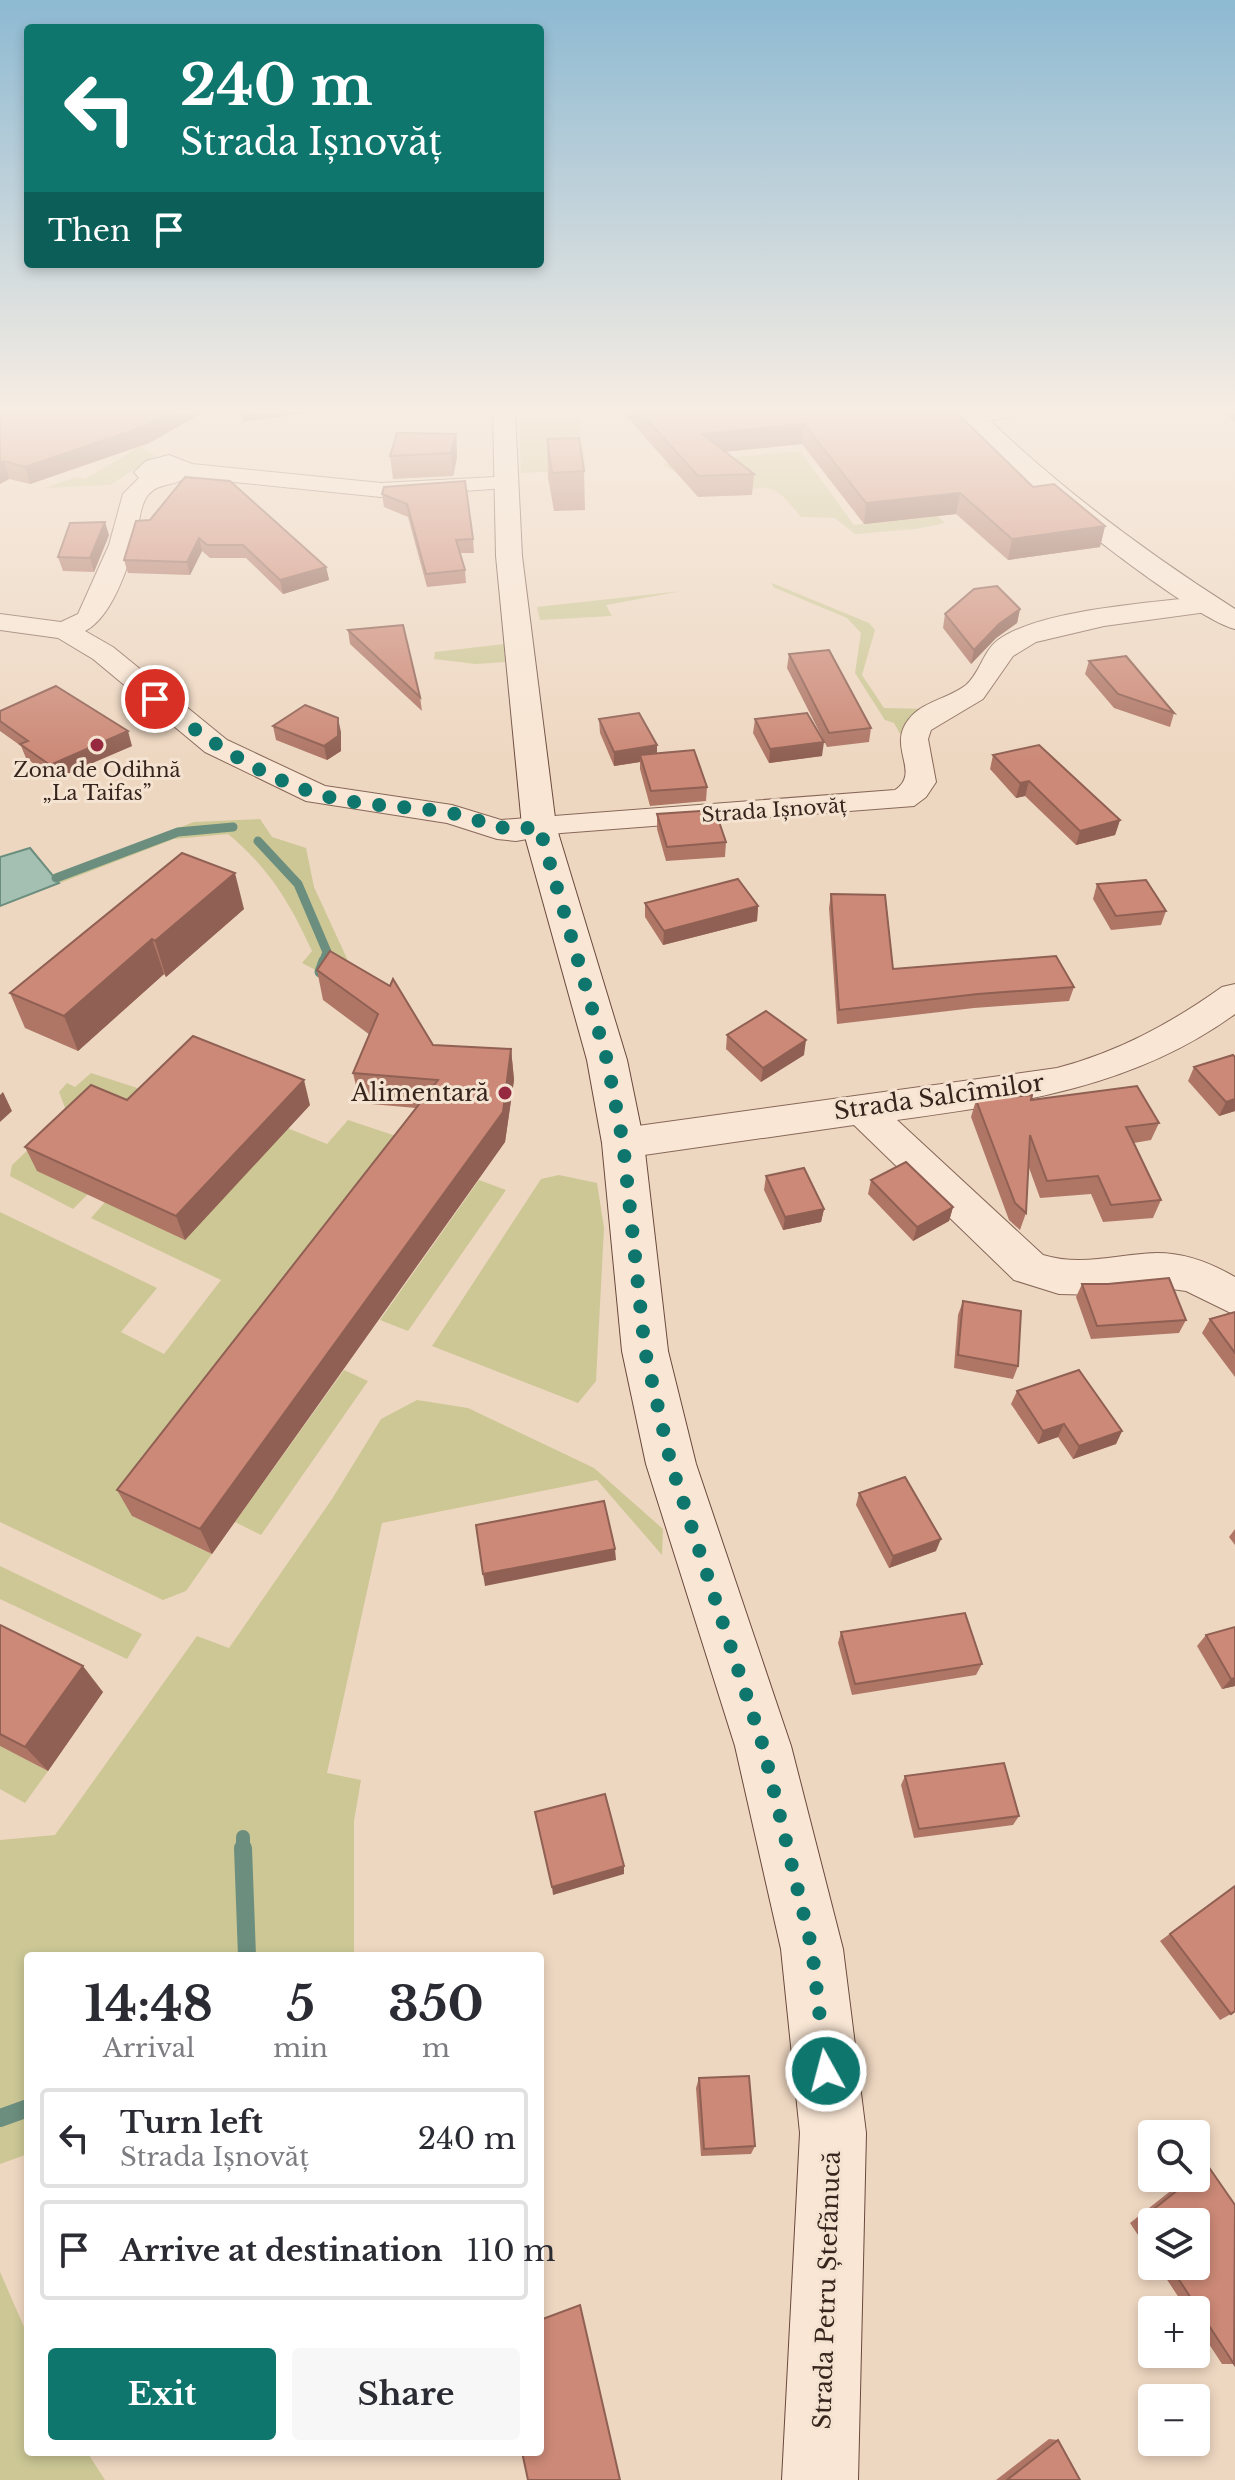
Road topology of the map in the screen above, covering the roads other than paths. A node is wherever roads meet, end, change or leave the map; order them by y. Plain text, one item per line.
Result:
1 (126, 528) edge
2 (508, 528) edge
3 (1103, 528) edge
4 (1207, 604) junction
5 (1235, 621) edge
6 (0, 622) edge
7 (65, 631) junction
8 (539, 826) junction
9 (1235, 996) edge
10 (860, 1108) junction
11 (623, 1143) junction
12 (1235, 1298) edge
13 (820, 2480) edge

1 - 7 street
2 - 8 main road, Strada Petru Ștefănucă
3 - 4 main road
4 - 5 main road
4 - 8 street, Strada Ișnovăț
6 - 7 street, Strada Ișnovăț
7 - 8 street, Strada Ișnovăț
8 - 11 main road, Strada Petru Ștefănucă
9 - 10 street, Strada Salcîmilor
10 - 11 street, Strada Salcîmilor
10 - 12 street
11 - 13 main road, Strada Petru Ștefănucă

